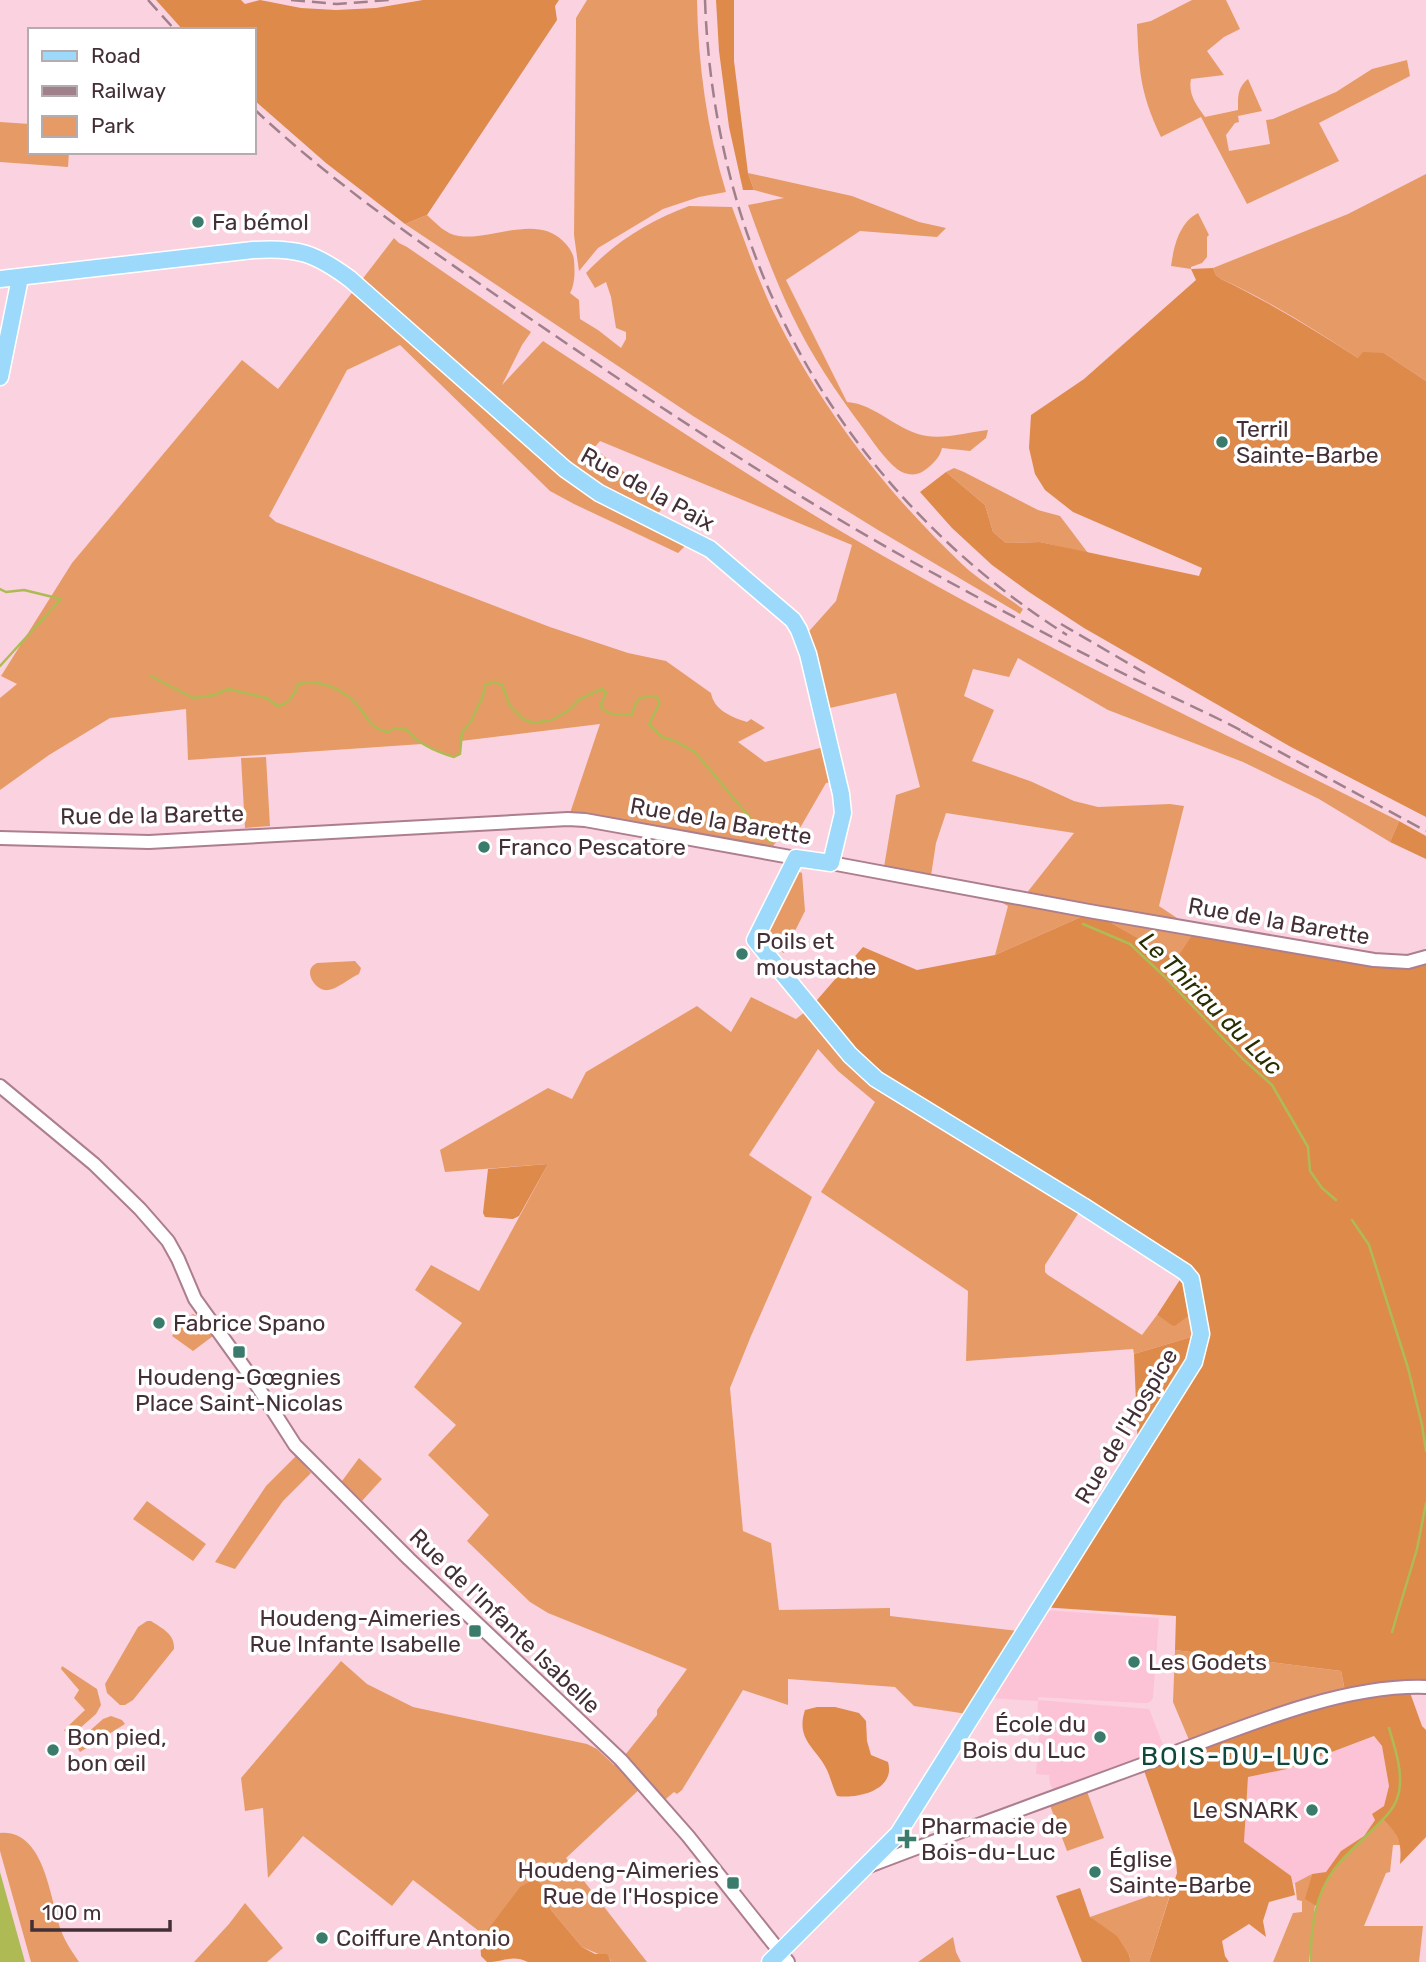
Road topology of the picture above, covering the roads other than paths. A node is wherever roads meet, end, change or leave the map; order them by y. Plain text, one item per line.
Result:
1 (20, 278) junction
2 (0, 279) edge
3 (0, 377) edge
4 (0, 838) edge
5 (796, 858) junction
6 (831, 863) junction
7 (1426, 957) edge
8 (0, 1086) edge
9 (1426, 1687) edge
10 (866, 1867) junction
11 (780, 1959) edge

1 - 2 main road, Rue de la Paix
1 - 3 main road
1 - 6 main road, Rue de la Paix
4 - 5 street, Rue de la Barette
5 - 6 main road, Rue de la Barette
5 - 10 main road, Rue de l'Hospice
6 - 7 street, Rue de la Barette
8 - 11 street, Rue de l'Infante Isabelle
9 - 10 street
10 - 11 main road, Rue de l'Hospice

